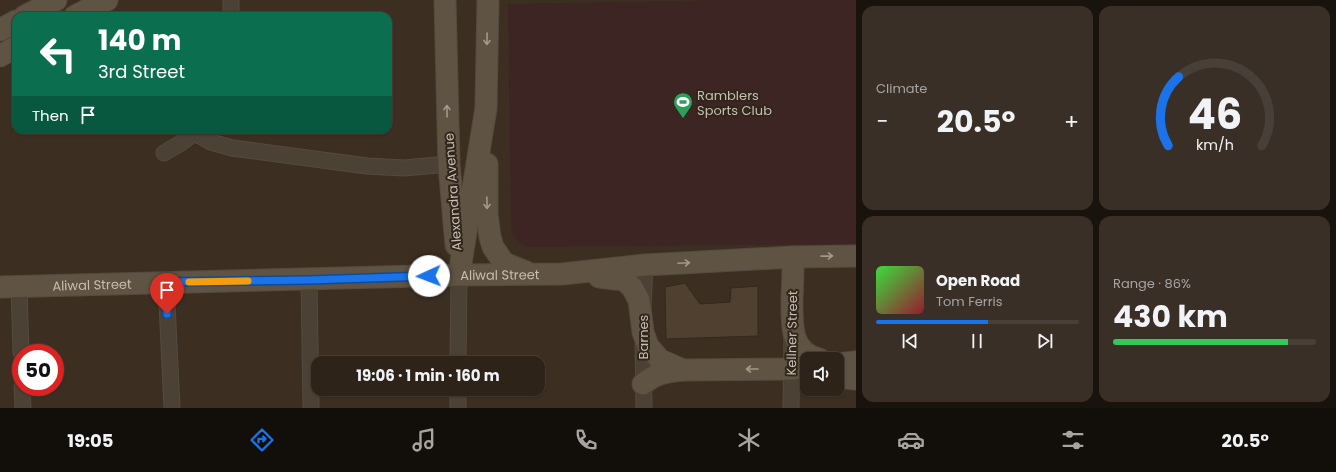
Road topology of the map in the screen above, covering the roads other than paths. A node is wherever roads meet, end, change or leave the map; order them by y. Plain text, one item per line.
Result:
1 (56, 0) edge
2 (107, 0) edge
3 (445, 0) edge
4 (488, 0) edge
5 (33, 12) edge
6 (83, 12) edge
7 (12, 23) edge
8 (0, 30) edge
9 (12, 49) edge
10 (0, 56) edge
11 (486, 108) junction
12 (194, 134) edge
13 (200, 134) edge
14 (164, 153) dead end
15 (449, 164) junction
16 (856, 256) edge
17 (793, 257) junction
18 (645, 265) junction
19 (562, 274) junction
20 (459, 275) junction
21 (531, 275) junction
22 (309, 280) junction
23 (166, 282) junction
24 (10, 287) edge
25 (792, 327) junction
26 (643, 332) junction
27 (20, 344) edge
28 (803, 352) edge
29 (458, 356) edge
30 (800, 361) edge
31 (683, 370) junction
32 (800, 370) edge
33 (800, 377) edge
34 (643, 384) junction
35 (22, 396) edge
36 (458, 396) edge
37 (23, 408) edge
38 (172, 408) edge
39 (311, 408) edge
40 (458, 408) edge
41 (644, 408) edge
42 (791, 408) edge

1 - 5 main road
2 - 6 main road
15 -> 3 main road, Alexandra Avenue
4 -> 11 main road, Alexandra Avenue
7 - 8 main road
9 - 10 main road
11 - 20 main road, Alexandra Avenue
11 -> 21 main road
12 - 14 street
13 - 15 street
15 - 20 main road, Alexandra Avenue
17 -> 16 main road, Aliwal Street
18 -> 17 main road, Aliwal Street
17 - 25 main road, Kellner Street
18 - 19 main road, Aliwal Street
18 - 26 street, Barnes
19 - 21 main road, Aliwal Street
19 - 26 main road
20 - 21 main road, Aliwal Street
20 - 22 main road, Aliwal Street
20 - 29 street
22 - 23 main road, Aliwal Street
22 - 39 street
23 - 24 main road, Aliwal Street
23 - 38 street
24 - 27 street
25 - 28 main road
25 - 30 street, Kellner Street
26 - 31 main road
26 - 34 street, Barnes
32 -> 31 main road
31 - 34 main road
33 - 42 street, Kellner Street
34 - 41 street, Barnes
35 - 37 street
36 - 40 street

